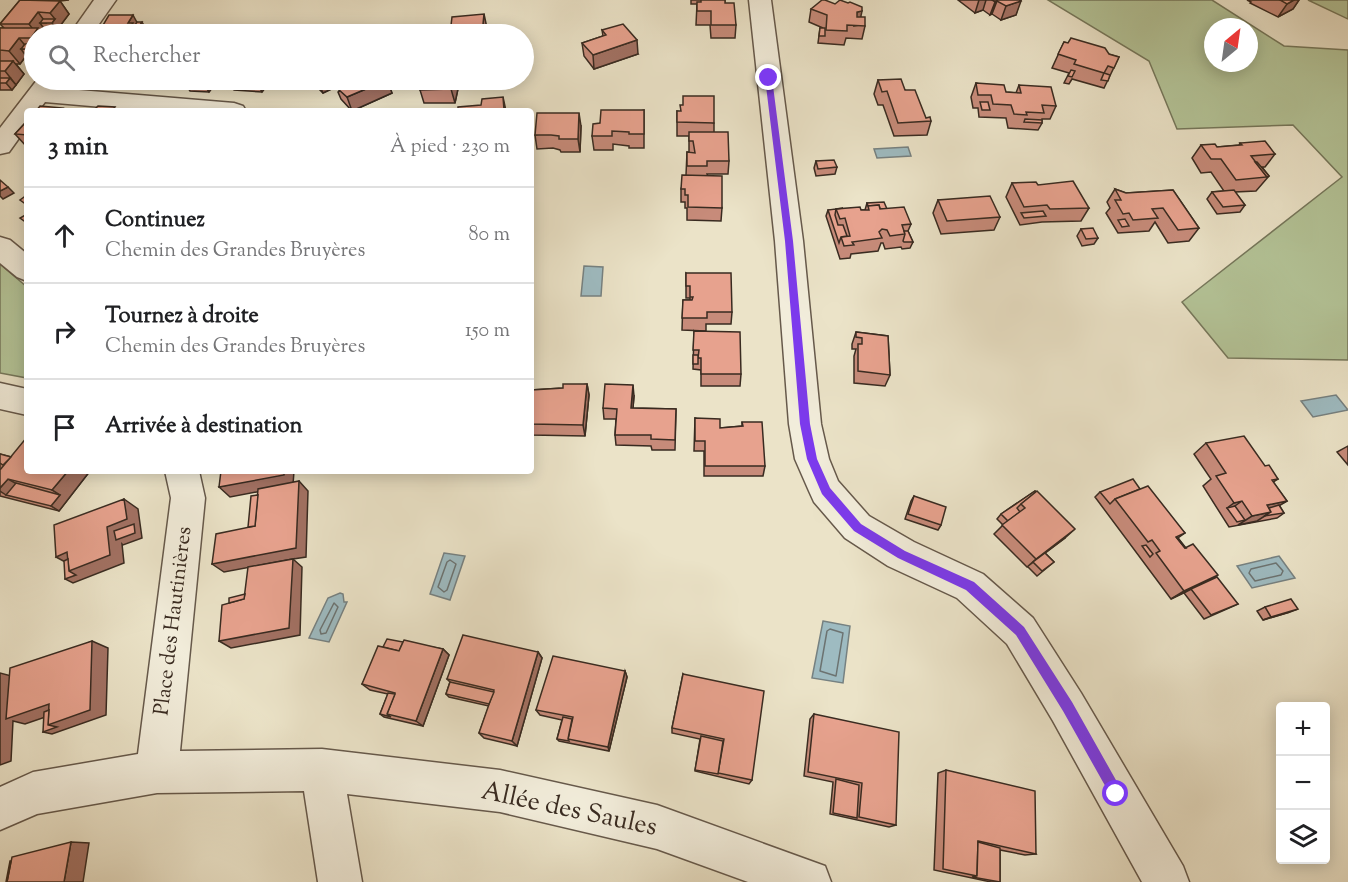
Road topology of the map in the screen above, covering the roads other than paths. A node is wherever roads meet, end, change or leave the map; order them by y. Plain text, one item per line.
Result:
1 (105, 0) edge
2 (760, 0) edge
3 (88, 24) edge
4 (42, 90) edge
5 (68, 90) edge
6 (29, 108) edge
7 (210, 108) edge
8 (24, 114) edge
9 (0, 147) edge
10 (0, 248) edge
11 (24, 268) edge
12 (0, 396) edge
13 (24, 401) edge
14 (184, 474) edge
15 (322, 770) junction
16 (157, 772) junction
17 (0, 809) edge
18 (340, 882) edge
19 (809, 882) edge
20 (1167, 882) edge

1 - 3 street
2 - 20 street
4 - 6 street
5 - 7 street
8 - 9 street
10 - 11 street
12 - 13 street
14 - 16 street, Place des Hautinières
15 - 16 street, Allée des Saules
15 - 18 street
15 - 19 street, Allée des Saules
16 - 17 street, Allée des Saules

